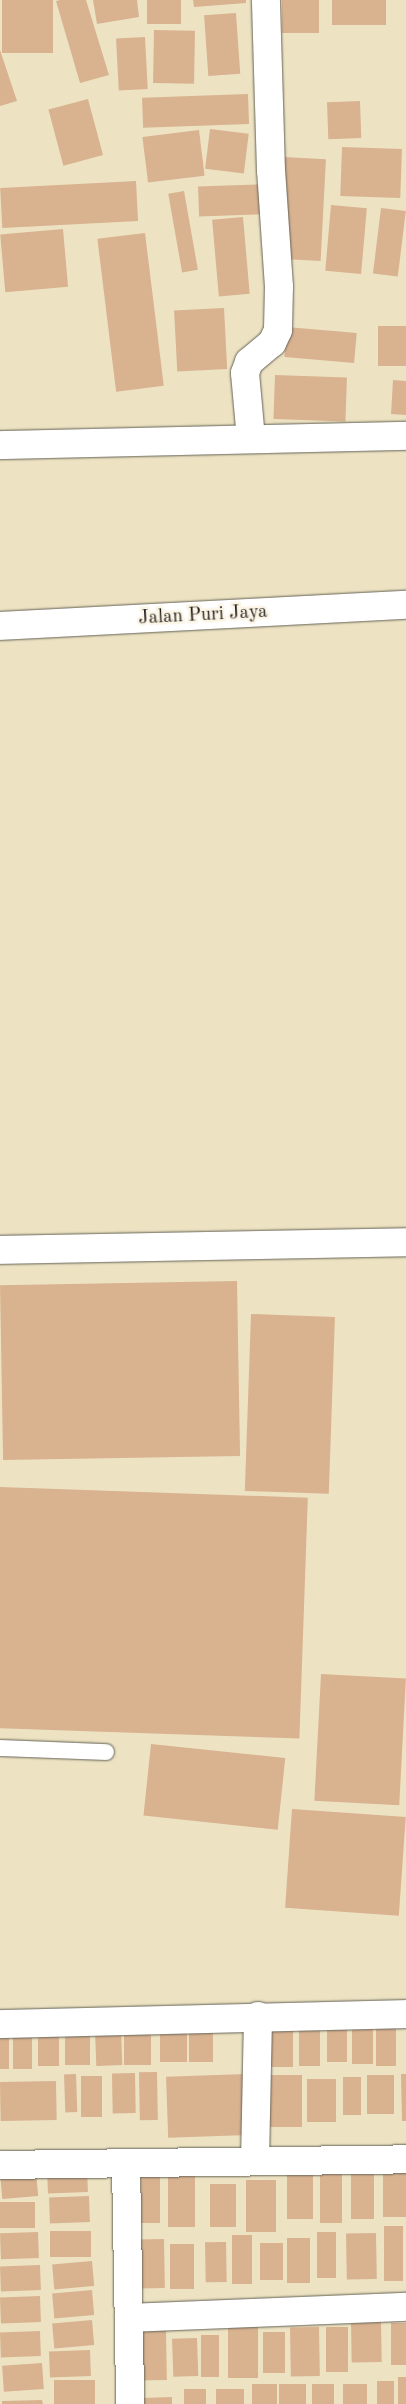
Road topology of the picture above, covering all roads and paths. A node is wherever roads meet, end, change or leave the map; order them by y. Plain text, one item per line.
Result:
1 (266, 0) edge
2 (406, 436) edge
3 (251, 439) junction
4 (0, 445) edge
5 (406, 605) edge
6 (0, 626) edge
7 (406, 1242) edge
8 (0, 1250) edge
9 (0, 1748) edge
10 (106, 1752) dead end
11 (406, 2014) edge
12 (258, 2016) junction
13 (0, 2024) edge
14 (406, 2159) edge
15 (256, 2161) junction
16 (126, 2163) junction
17 (0, 2165) edge
18 (406, 2308) edge
19 (128, 2318) junction
20 (130, 2404) edge

1 - 3 street
2 - 3 street
3 - 4 street
5 - 6 street, Jalan Puri Jaya
7 - 8 street
9 - 10 lane
11 - 12 street
12 - 13 street
12 - 15 street
14 - 15 street
15 - 16 street
16 - 17 street
16 - 19 street
18 - 19 street
19 - 20 street

